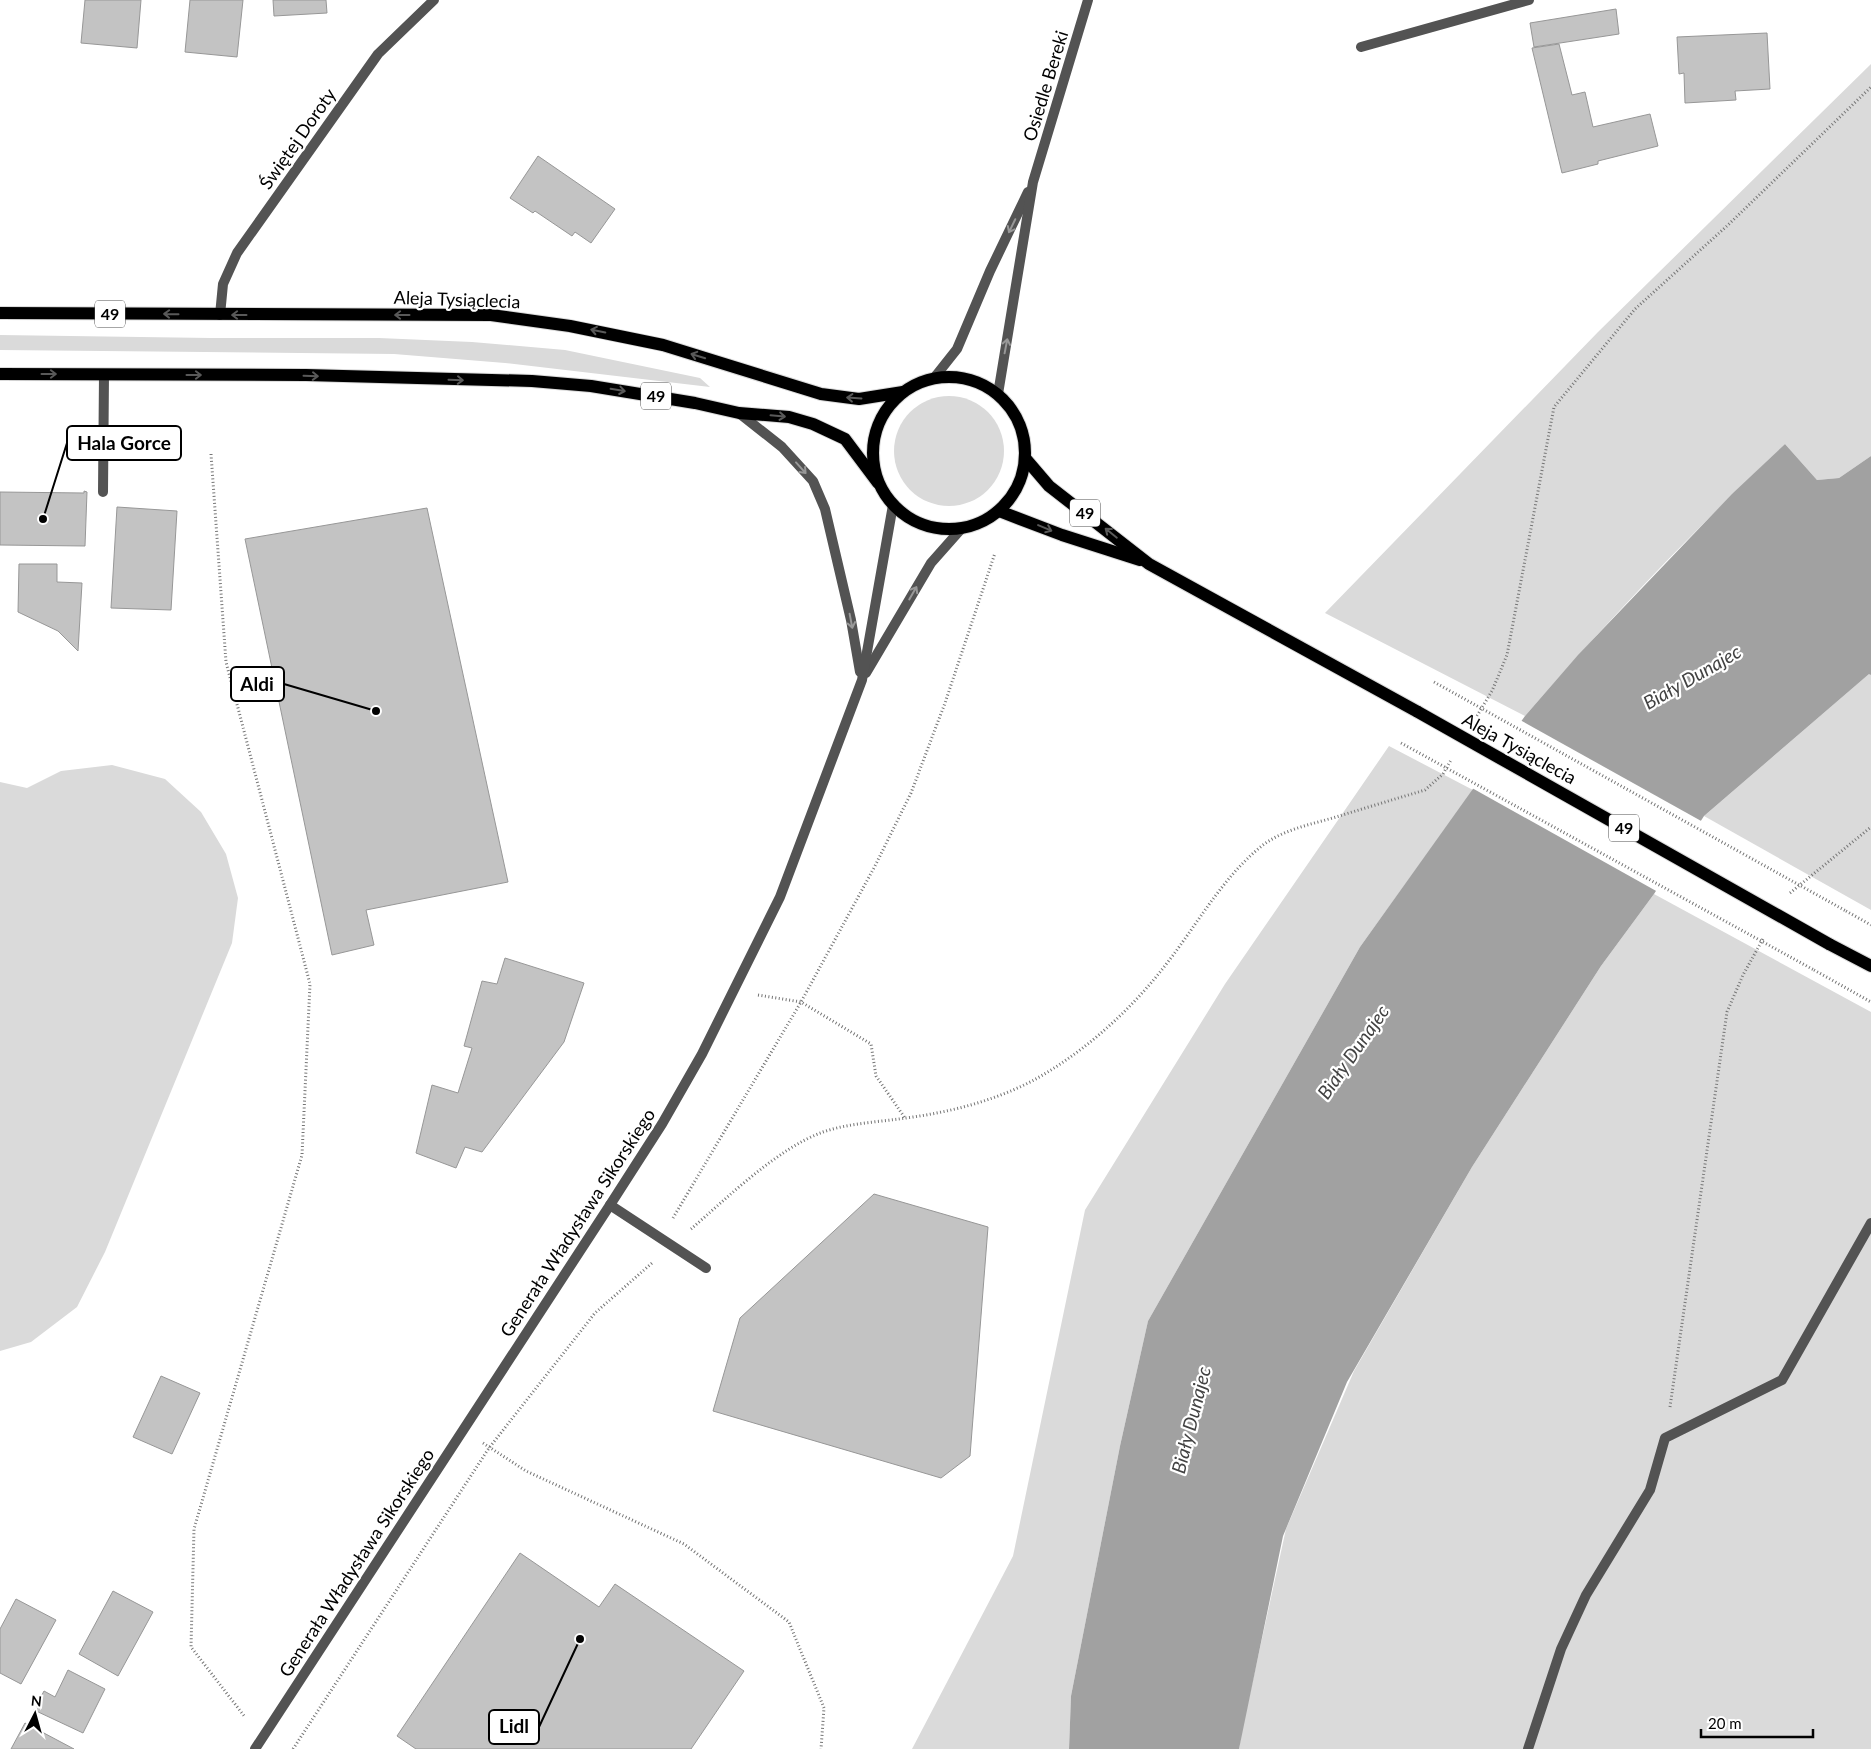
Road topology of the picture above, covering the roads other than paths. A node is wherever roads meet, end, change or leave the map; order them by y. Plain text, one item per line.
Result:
1 (434, 0) edge
2 (1088, 0) edge
3 (1529, 0) edge
4 (1361, 47) dead end
5 (1033, 182) junction
6 (0, 312) edge
7 (220, 315) junction
8 (0, 374) edge
9 (104, 374) junction
10 (934, 378) junction
11 (902, 392) junction
12 (998, 394) junction
13 (739, 413) junction
14 (1025, 458) junction
15 (878, 483) junction
16 (103, 492) dead end
17 (893, 505) junction
18 (999, 510) junction
19 (962, 528) junction
20 (1149, 564) junction
21 (862, 680) junction
22 (1871, 966) edge
23 (610, 1205) junction
24 (1871, 1223) edge
25 (706, 1268) dead end
26 (255, 1749) edge
27 (1528, 1749) edge

1 - 7 street, Świętej Doroty
2 - 5 street, Osiedle Bereki
3 - 4 street
5 -> 10 street
12 -> 5 street
7 -> 6 main road, Aleja Tysiąclecia / 49
11 -> 7 main road, Aleja Tysiąclecia / 49
8 -> 9 main road, 49
9 -> 13 main road, 49
9 - 16 street
10 - 11 main road, 49
10 - 12 main road, 49
11 - 15 main road, 49
12 - 14 main road, 49
13 -> 15 main road, 49
13 -> 21 street
14 - 18 main road, 49
20 -> 14 main road, Aleja Tysiąclecia / 49
15 - 17 main road, 49
17 - 19 main road, 49
17 - 21 street, Generała Władysława Sikorskiego
18 - 19 main road, 49
18 -> 20 main road, Aleja Tysiąclecia / 49
21 -> 19 street, Generała Władysława Sikorskiego
20 - 22 main road, Aleja Tysiąclecia / 49, bridge
21 - 23 street, Generała Władysława Sikorskiego
23 - 25 street
23 - 26 street, Generała Władysława Sikorskiego
24 - 27 street

